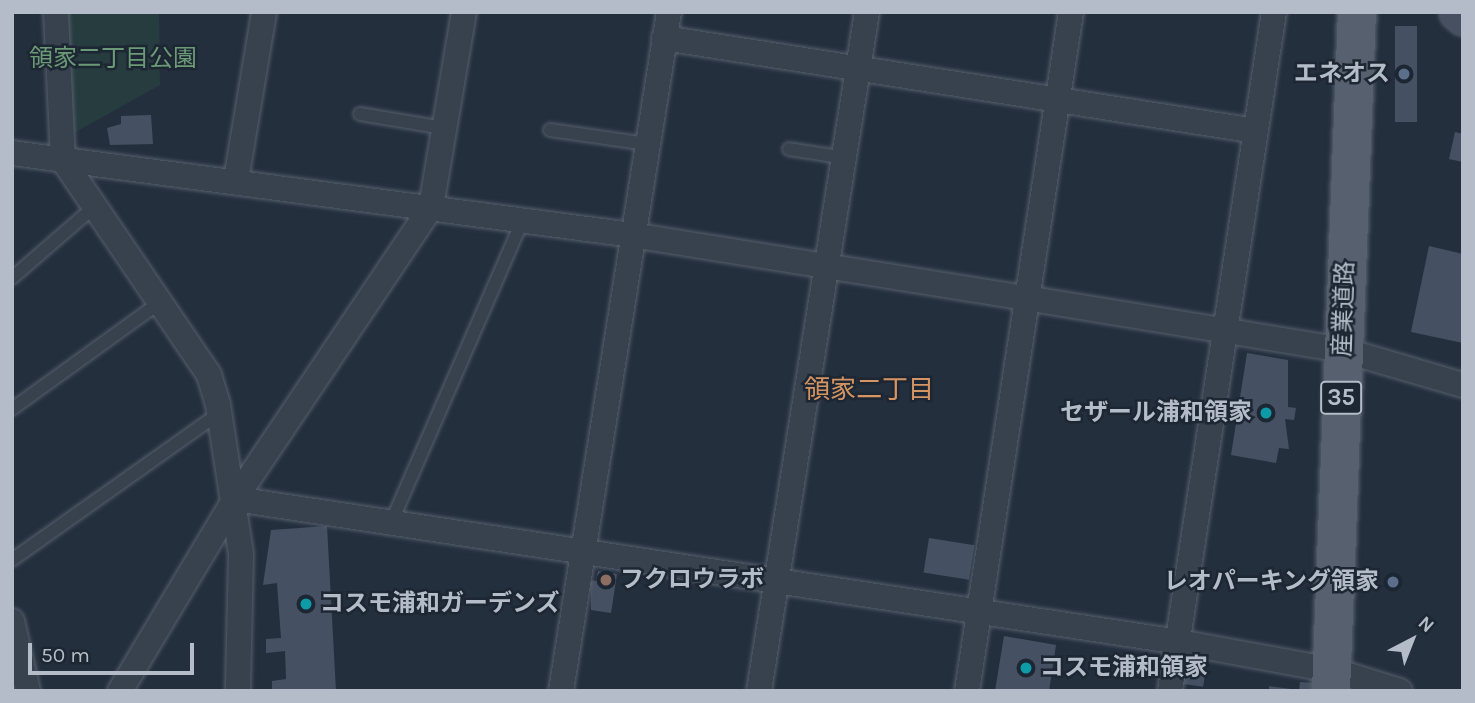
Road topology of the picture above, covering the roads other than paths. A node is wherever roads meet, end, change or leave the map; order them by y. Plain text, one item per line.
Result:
1 (55, 12) edge
2 (264, 12) edge
3 (464, 12) edge
4 (669, 12) edge
5 (867, 12) edge
6 (1071, 12) edge
7 (1274, 12) edge
8 (1357, 12) edge
9 (1457, 12) edge
10 (1463, 17) edge
11 (664, 38) junction
12 (859, 69) junction
13 (1058, 100) junction
14 (360, 114) dead end
15 (444, 128) junction
16 (551, 130) dead end
17 (1256, 131) junction
18 (647, 144) junction
19 (789, 149) dead end
20 (12, 153) edge
21 (846, 158) junction
22 (63, 160) junction
23 (236, 180) junction
24 (94, 207) junction
25 (431, 207) junction
26 (523, 220) junction
27 (632, 235) junction
28 (830, 267) junction
29 (12, 278) edge
30 (1026, 298) junction
31 (159, 303) junction
32 (1222, 332) junction
33 (1342, 350) junction
34 (1463, 385) edge
35 (12, 410) edge
36 (220, 413) junction
37 (235, 499) junction
38 (391, 523) junction
39 (580, 552) junction
40 (12, 559) edge
41 (775, 586) junction
42 (979, 616) junction
43 (12, 621) edge
44 (1180, 642) junction
45 (1331, 680) edge
46 (28, 691) edge
47 (120, 691) edge
48 (237, 691) edge
49 (561, 691) edge
50 (759, 691) edge
51 (967, 691) edge
52 (1170, 691) edge
53 (1400, 691) edge

1 - 22 street
2 - 23 street
3 - 15 street
4 - 11 street
5 - 12 street
6 - 13 street
7 - 17 street
8 - 33 main road, 産業道路 / 35
9 - 10 street
11 - 12 street
11 - 18 street
12 - 13 street
12 - 21 street
13 - 17 street
13 - 30 street
14 - 15 lane
15 - 25 street
16 - 18 lane
17 - 32 street
18 - 27 street
19 - 21 lane
20 - 22 street
21 - 28 street
22 - 23 street
22 - 24 street
23 - 25 street
24 - 29 lane
24 - 31 street
25 - 26 street
25 - 37 street
26 - 27 street
26 - 38 lane
27 - 28 street
27 - 39 street
28 - 30 street
28 - 41 street
30 - 32 street
30 - 42 street
31 - 35 lane
31 - 36 street
32 - 33 street
32 - 44 street
33 - 34 street
33 - 45 main road, 産業道路 / 35
36 - 37 street
36 - 40 lane
37 - 38 street
37 - 47 street
37 - 48 street
38 - 39 street
39 - 41 street
39 - 49 street
41 - 42 street
41 - 50 street
42 - 44 street
42 - 51 street
43 - 46 street
44 - 45 street
44 - 52 street
45 - 53 street

